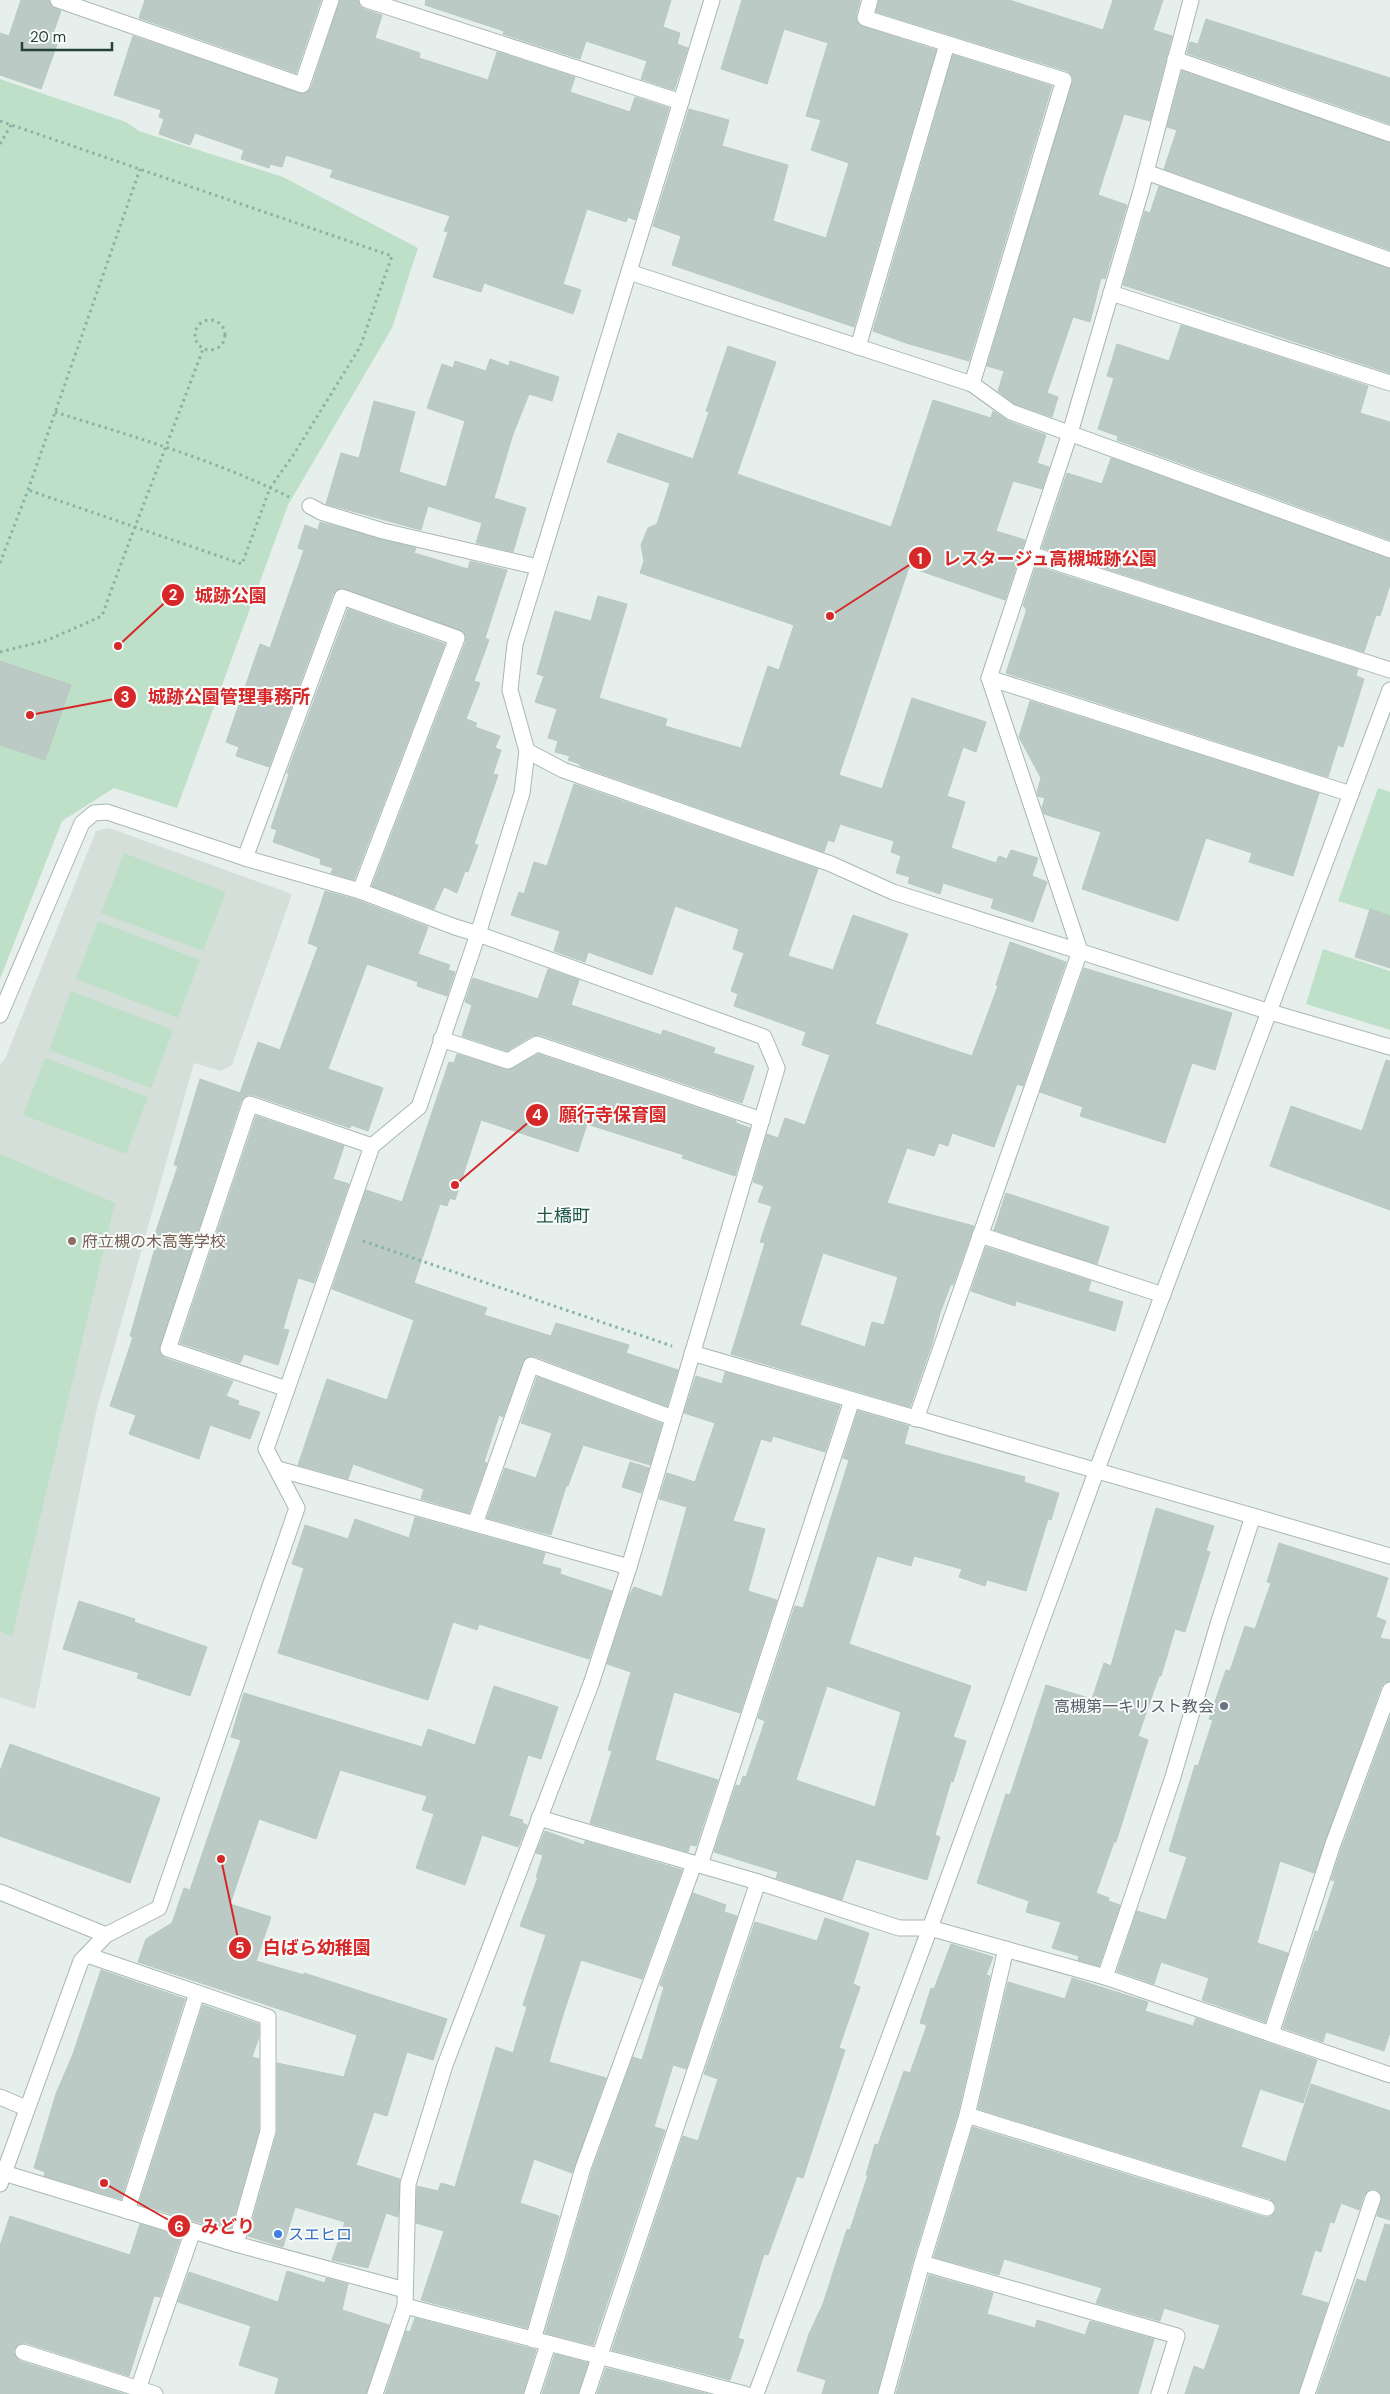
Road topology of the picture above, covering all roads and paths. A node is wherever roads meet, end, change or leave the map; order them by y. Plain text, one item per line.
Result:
1 (58, 0) edge
2 (331, 0) edge
3 (367, 0) edge
4 (712, 0) edge
5 (870, 0) edge
6 (1191, 0) edge
7 (947, 44) junction
8 (1175, 59) junction
9 (681, 102) junction
10 (0, 121) edge
11 (11, 125) junction
12 (1390, 134) edge
13 (0, 144) edge
14 (140, 169) junction
15 (1146, 172) junction
16 (1390, 260) edge
17 (628, 272) junction
18 (1111, 293) junction
19 (858, 347) junction
20 (203, 349) junction
21 (1390, 383) edge
22 (972, 384) junction
23 (55, 412) junction
24 (1070, 433) junction
25 (167, 448) junction
26 (270, 488) junction
27 (28, 490) junction
28 (303, 503) joint
29 (134, 526) junction
30 (1390, 550) edge
31 (1030, 554) junction
32 (0, 563) edge
33 (538, 567) junction
34 (0, 652) edge
35 (1390, 670) edge
36 (989, 678) junction
37 (1390, 690) edge
38 (1385, 719) edge
39 (527, 751) junction
40 (1351, 794) junction
41 (245, 858) junction
42 (360, 890) junction
43 (478, 934) junction
44 (1080, 950) junction
45 (1270, 1012) junction
46 (0, 1015) edge
47 (441, 1039) junction
48 (1390, 1047) edge
49 (762, 1120) junction
50 (372, 1146) junction
51 (342, 1233) junction
52 (980, 1234) junction
53 (1163, 1295) junction
54 (692, 1353) junction
55 (287, 1389) junction
56 (852, 1400) junction
57 (674, 1418) junction
58 (916, 1419) junction
59 (278, 1469) junction
60 (1096, 1472) junction
61 (1253, 1516) junction
62 (475, 1524) junction
63 (1390, 1556) edge
64 (629, 1567) junction
65 (1390, 1690) edge
66 (539, 1818) junction
67 (697, 1864) junction
68 (758, 1882) junction
69 (0, 1892) edge
70 (930, 1928) junction
71 (106, 1934) junction
72 (1006, 1949) junction
73 (87, 1955) junction
74 (1105, 1977) junction
75 (197, 1993) junction
76 (1271, 2034) junction
77 (1390, 2075) edge
78 (0, 2097) edge
79 (26, 2108) junction
80 (967, 2115) junction
81 (2, 2179) edge
82 (1373, 2198) dead end
83 (1267, 2208) dead end
84 (127, 2210) junction
85 (193, 2231) junction
86 (236, 2244) junction
87 (922, 2263) junction
88 (405, 2290) junction
89 (405, 2306) junction
90 (533, 2340) junction
91 (548, 2344) junction
92 (23, 2352) dead end
93 (600, 2357) junction
94 (138, 2389) junction
95 (155, 2394) edge
96 (375, 2394) edge
97 (532, 2394) edge
98 (587, 2394) edge
99 (745, 2394) edge
100 (756, 2394) edge
101 (886, 2394) edge
102 (1159, 2394) edge
103 (1307, 2394) edge

1 - 2 street
3 - 9 street
4 - 9 street
5 - 7 street
6 - 8 street
7 - 19 street
7 - 22 street
8 - 12 street
8 - 15 street
9 - 17 street
10 - 11 path
11 - 13 path
11 - 14 path
14 - 23 path
14 - 26 path
15 - 16 street
15 - 18 street
17 - 19 street
17 - 33 street
18 - 21 street
18 - 24 street
19 - 22 street
20 - 20 path
20 - 25 path
22 - 24 street
23 - 25 path
23 - 27 path
24 - 30 street
24 - 31 street
25 - 26 path
25 - 29 path
26 - 28 path
26 - 29 path
27 - 29 path
27 - 32 path
28 - 33 street
29 - 34 path
31 - 35 street
31 - 36 street
33 - 39 street
36 - 40 street
36 - 44 street
37 - 38 street
38 - 40 street
39 - 43 street
39 - 44 street
40 - 45 street
41 - 42 street
41 - 42 street
41 - 46 street
42 - 43 street
43 - 47 street
43 - 49 street
44 - 45 street
44 - 52 street
45 - 48 street
45 - 53 street
47 - 49 street
47 - 50 street
49 - 54 street
50 - 51 street
50 - 55 street
51 - 54 path
51 - 55 street
52 - 53 street
52 - 58 street
53 - 60 street
54 - 56 street
54 - 57 street
55 - 59 street
56 - 58 street
56 - 67 street
57 - 62 street
57 - 64 street
58 - 60 street
59 - 62 street
59 - 71 street
60 - 61 street
60 - 70 street
61 - 63 street
61 - 74 street
62 - 64 street
64 - 66 street
65 - 76 street
66 - 67 street
66 - 88 street
67 - 68 street
67 - 90 street
68 - 70 street
68 - 93 street
69 - 71 street
70 - 72 street
70 - 100 street
71 - 73 street
72 - 74 street
72 - 80 street
73 - 75 street
73 - 79 street
74 - 76 street
75 - 84 street
75 - 86 street
76 - 77 street
78 - 79 street
79 - 81 street
80 - 83 street
80 - 87 street
81 - 84 street
82 - 103 street
84 - 85 street
85 - 86 street
85 - 94 street
86 - 88 street
87 - 101 street
87 - 102 street
88 - 89 street
89 - 90 street
89 - 96 street
90 - 91 street
91 - 93 street
91 - 97 street
92 - 94 street
93 - 98 street
93 - 99 street
94 - 95 street

